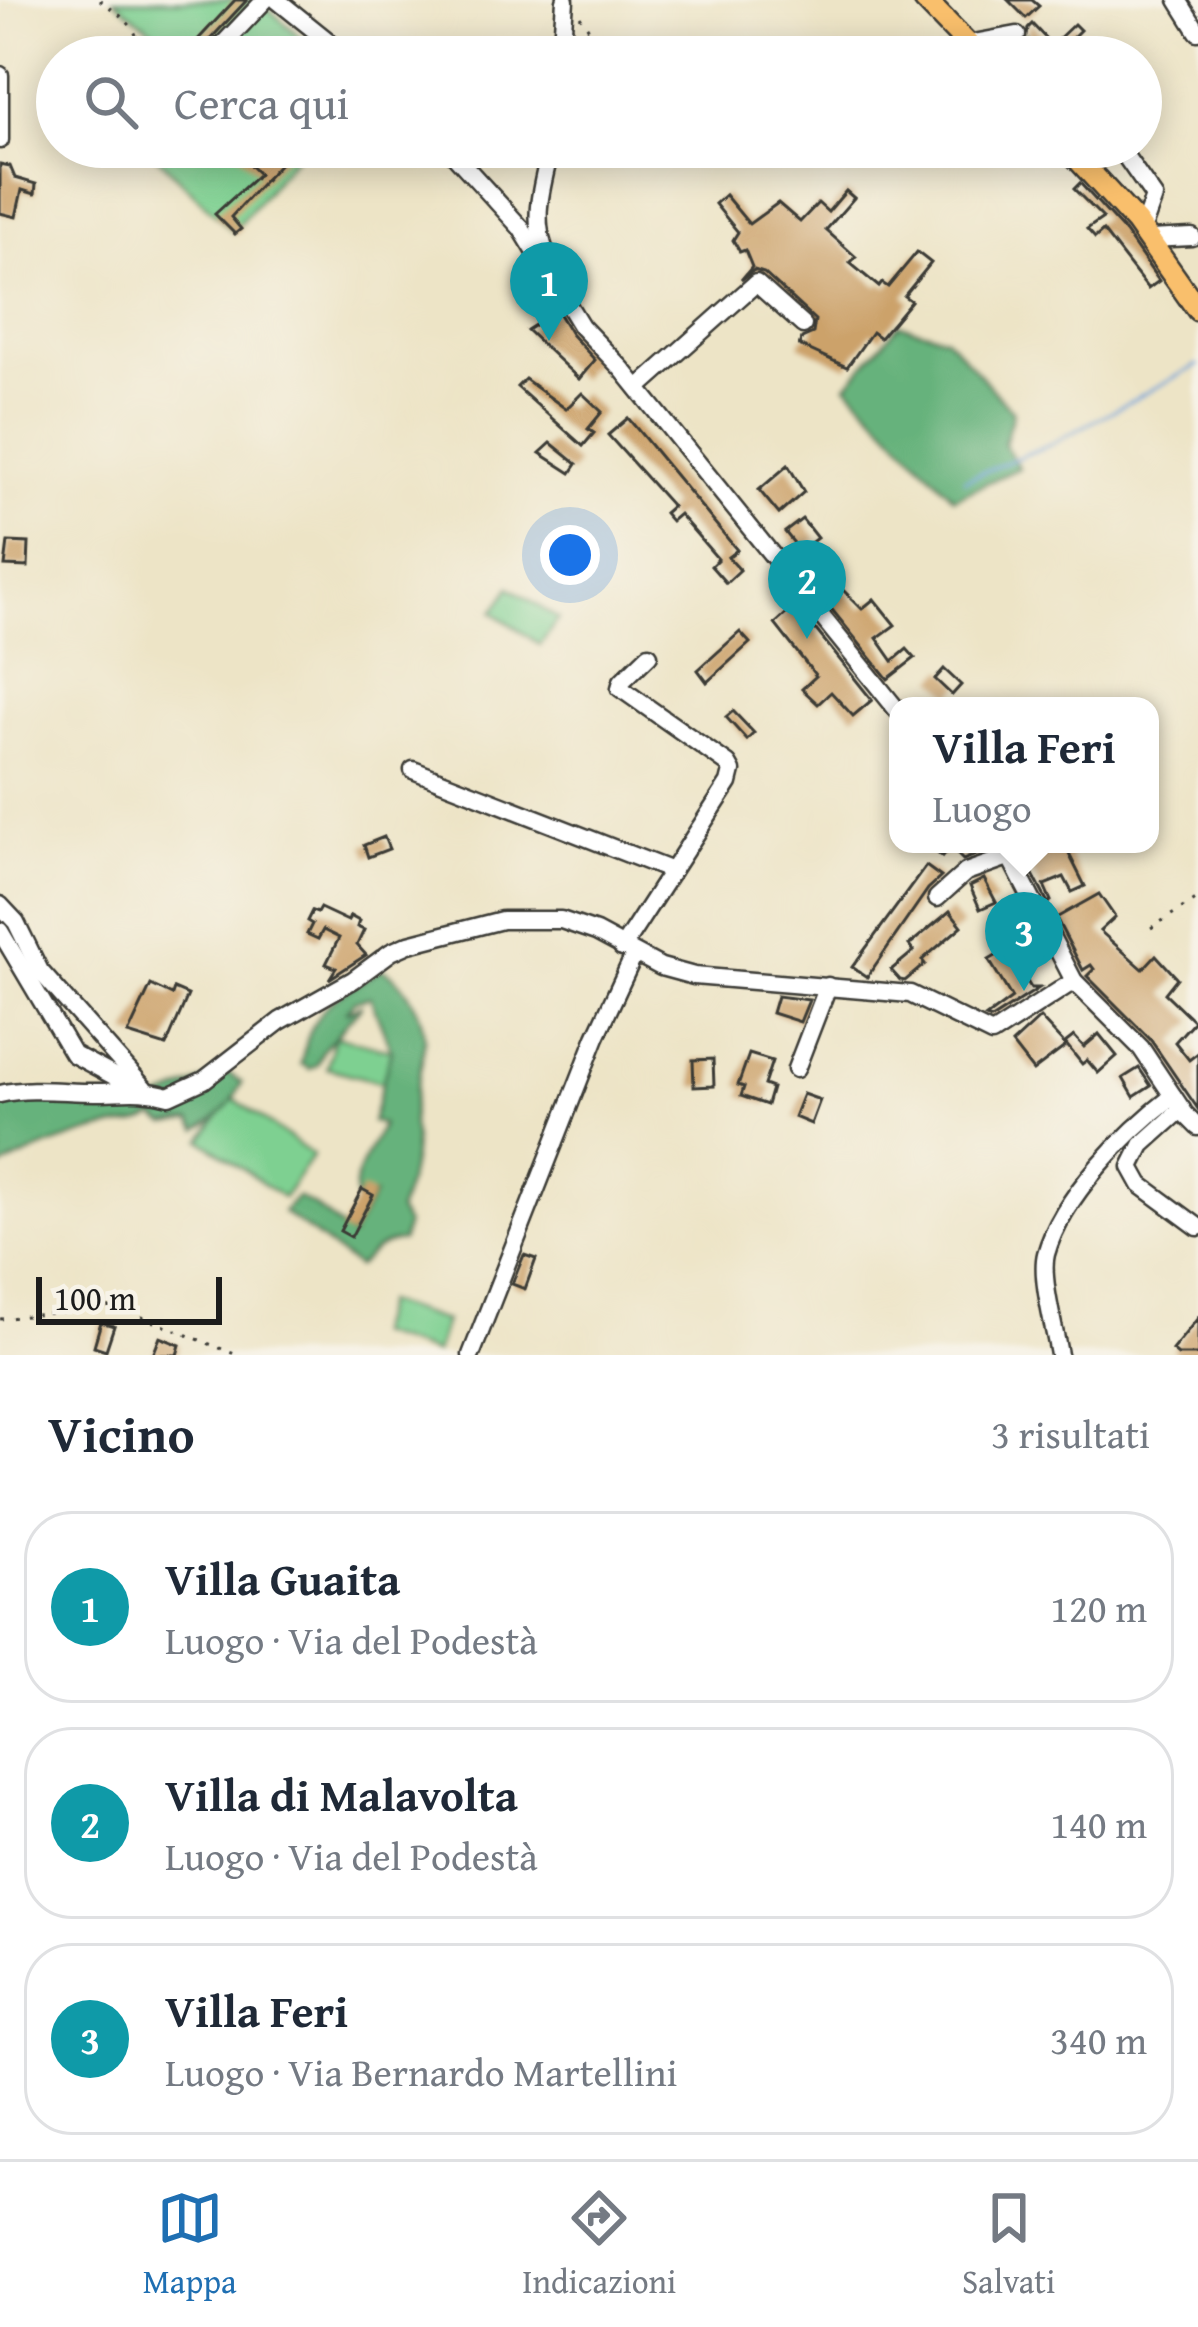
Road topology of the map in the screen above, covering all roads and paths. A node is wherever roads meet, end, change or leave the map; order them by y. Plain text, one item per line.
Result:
1 (100, 0) edge
2 (265, 0) edge
3 (277, 0) edge
4 (925, 0) edge
5 (1178, 0) edge
6 (568, 1) edge
7 (948, 11) edge
8 (1198, 32) edge
9 (136, 36) edge
10 (232, 36) edge
11 (322, 36) edge
12 (564, 36) edge
13 (593, 36) edge
14 (0, 75) edge
15 (0, 140) edge
16 (466, 168) edge
17 (547, 168) edge
18 (1086, 168) edge
19 (1134, 168) edge
20 (1146, 235) junction
21 (1192, 237) dead end
22 (562, 297) junction
23 (1198, 308) edge
24 (803, 325) dead end
25 (638, 388) junction
26 (649, 655) dead end
27 (889, 700) edge
28 (413, 770) dead end
29 (1001, 853) edge
30 (1009, 853) edge
31 (672, 871) junction
32 (937, 898) dead end
33 (1198, 898) edge
34 (0, 905) edge
35 (1150, 928) dead end
36 (0, 932) edge
37 (628, 951) junction
38 (1074, 980) junction
39 (828, 986) junction
40 (796, 1069) dead end
41 (141, 1089) junction
42 (0, 1094) edge
43 (1178, 1102) junction
44 (1198, 1126) edge
45 (1198, 1227) edge
46 (0, 1319) edge
47 (237, 1355) edge
48 (471, 1355) edge
49 (1059, 1355) edge

1 - 9 path
2 - 10 street
3 - 11 street
4 - 7 main road
5 - 8 street
6 - 12 street
6 - 13 path
14 - 15 street
16 - 22 street
17 - 22 street
18 - 20 main road
19 - 20 street
20 - 21 street
20 - 23 main road
22 - 25 street
24 - 25 street
25 - 27 street
26 - 31 street
28 - 31 street
29 - 32 street
30 - 38 street
31 - 37 street
33 - 35 path
34 - 41 street
36 - 41 street
37 - 39 street
37 - 41 street
37 - 48 street
38 - 39 street
38 - 43 street
39 - 40 street
41 - 42 street
43 - 44 street
43 - 45 street
43 - 49 street
46 - 47 path

